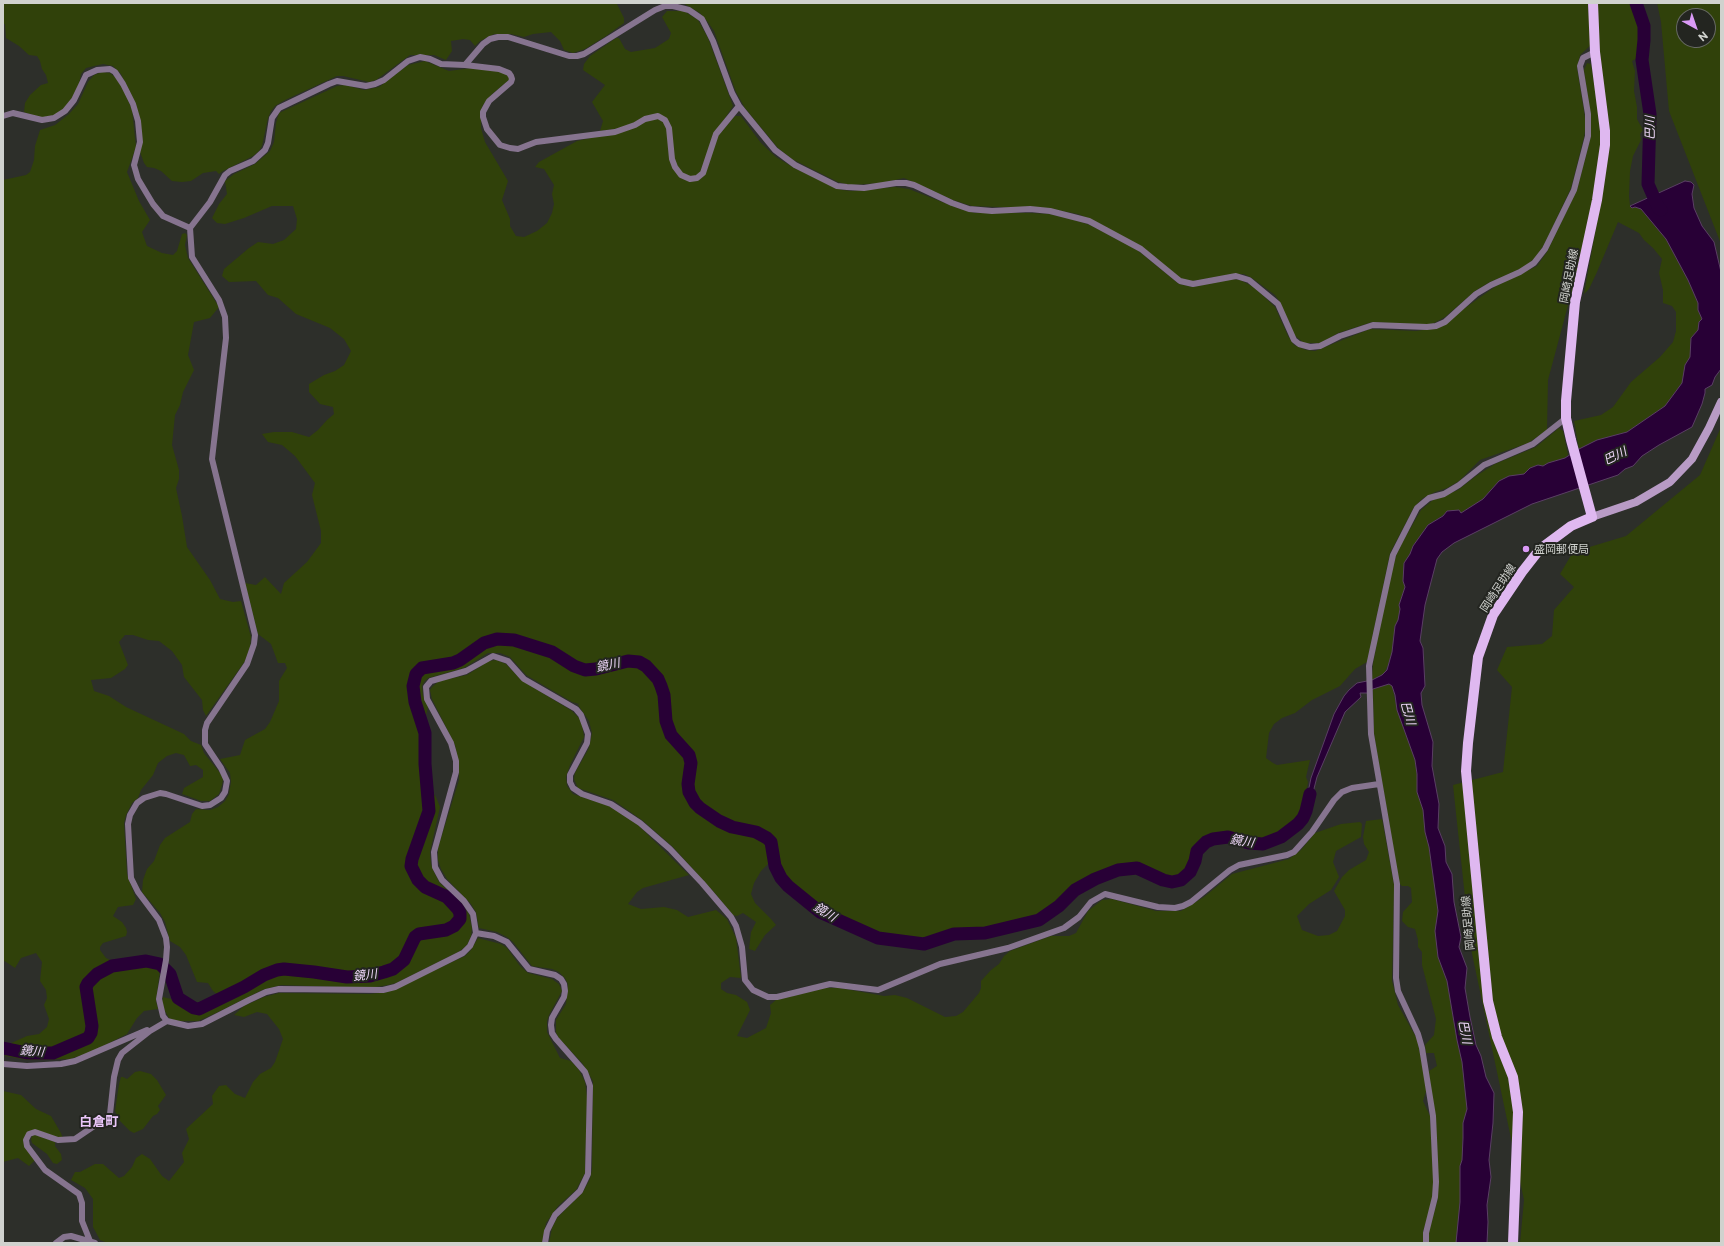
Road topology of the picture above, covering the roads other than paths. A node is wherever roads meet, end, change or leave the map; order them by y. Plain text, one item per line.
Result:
1 (1593, 3) edge
2 (1595, 52) junction
3 (465, 65) junction
4 (739, 106) junction
5 (3, 116) edge
6 (190, 228) junction
7 (1721, 402) edge
8 (1566, 418) junction
9 (1590, 512) junction
10 (1378, 784) junction
11 (476, 933) junction
12 (167, 1021) junction
13 (3, 1064) edge
14 (93, 1242) edge
15 (56, 1243) edge
16 (545, 1243) edge
17 (1426, 1243) edge
18 (1513, 1243) edge

1 - 2 main road, 岡崎足助線
2 - 4 street
2 - 8 main road, 岡崎足助線
3 - 4 street
3 - 4 street
3 - 6 street
5 - 6 street
6 - 12 street
7 - 9 main road
8 - 9 main road, 岡崎足助線
8 - 10 street
9 - 18 main road, 岡崎足助線
10 - 11 street
10 - 17 street
11 - 12 street
11 - 16 street
12 - 13 street
12 - 14 street
14 - 15 street

